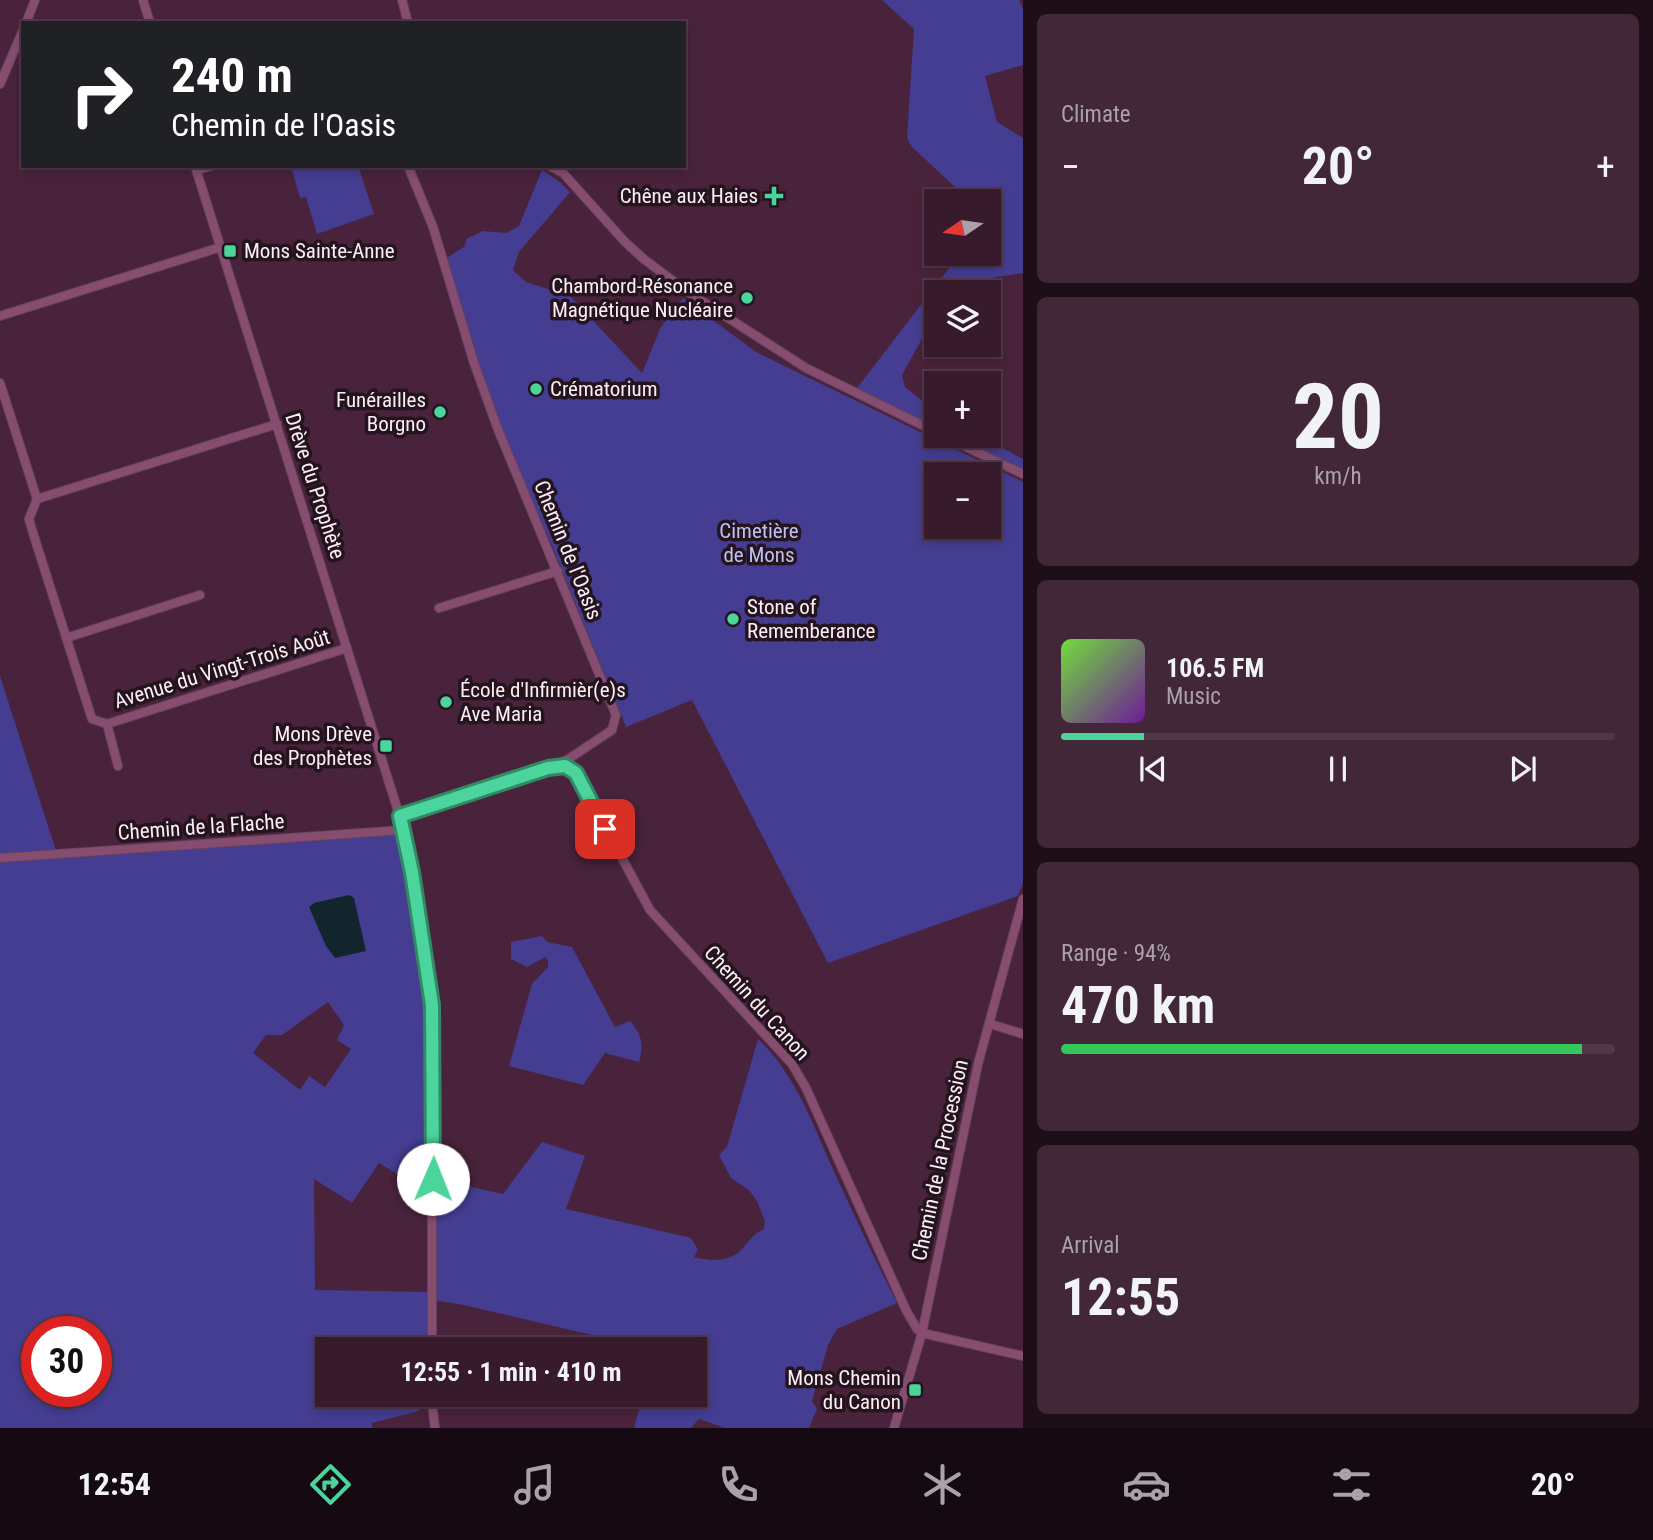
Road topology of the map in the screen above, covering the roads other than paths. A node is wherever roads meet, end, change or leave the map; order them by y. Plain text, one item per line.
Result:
1 (35, 0) edge
2 (143, 0) edge
3 (402, 0) edge
4 (27, 21) edge
5 (149, 21) edge
6 (407, 21) edge
7 (21, 35) edge
8 (0, 84) edge
9 (196, 168) edge
10 (409, 168) edge
11 (554, 168) edge
12 (221, 247) junction
13 (0, 316) edge
14 (0, 383) edge
15 (277, 424) junction
16 (924, 426) edge
17 (968, 448) edge
18 (1023, 474) edge
19 (37, 499) junction
20 (558, 571) junction
21 (200, 595) dead end
22 (439, 608) dead end
23 (66, 638) junction
24 (348, 648) junction
25 (107, 724) junction
26 (118, 766) dead end
27 (548, 768) junction
28 (400, 816) junction
29 (404, 830) junction
30 (0, 858) edge
31 (1023, 899) edge
32 (989, 1024) junction
33 (1023, 1034) edge
34 (922, 1333) junction
35 (432, 1337) edge
36 (1023, 1356) edge
37 (432, 1407) edge
38 (435, 1428) edge
39 (894, 1428) edge

1 - 4 street
2 - 5 street
3 - 6 street
7 - 8 street
9 - 12 street, Drève du Prophète
10 - 20 street, Chemin de l'Oasis
11 - 16 street
12 - 13 street
12 - 15 street, Drève du Prophète
14 - 19 street
15 - 19 street
15 - 24 street, Drève du Prophète
17 - 18 street
19 - 23 street, Avenue du Vingt-Trois Août
20 - 22 street
20 - 27 street, Chemin de l'Oasis
21 - 23 street
23 - 25 street, Avenue du Vingt-Trois Août
24 - 25 street, Avenue du Vingt-Trois Août
24 - 28 street, Drève du Prophète
25 - 26 street, Avenue du Vingt-Trois Août
27 - 28 street, Chemin de l'Oasis
27 - 34 street, Chemin du Canon
28 - 29 street, Drève du Prophète
29 - 30 street, Chemin de la Flache
29 - 35 street, Drève du Prophète
31 - 32 street, Chemin de la Procession
32 - 33 street
32 - 34 street, Chemin de la Procession
34 - 36 street
34 - 39 street, Chemin de la Procession
37 - 38 street

